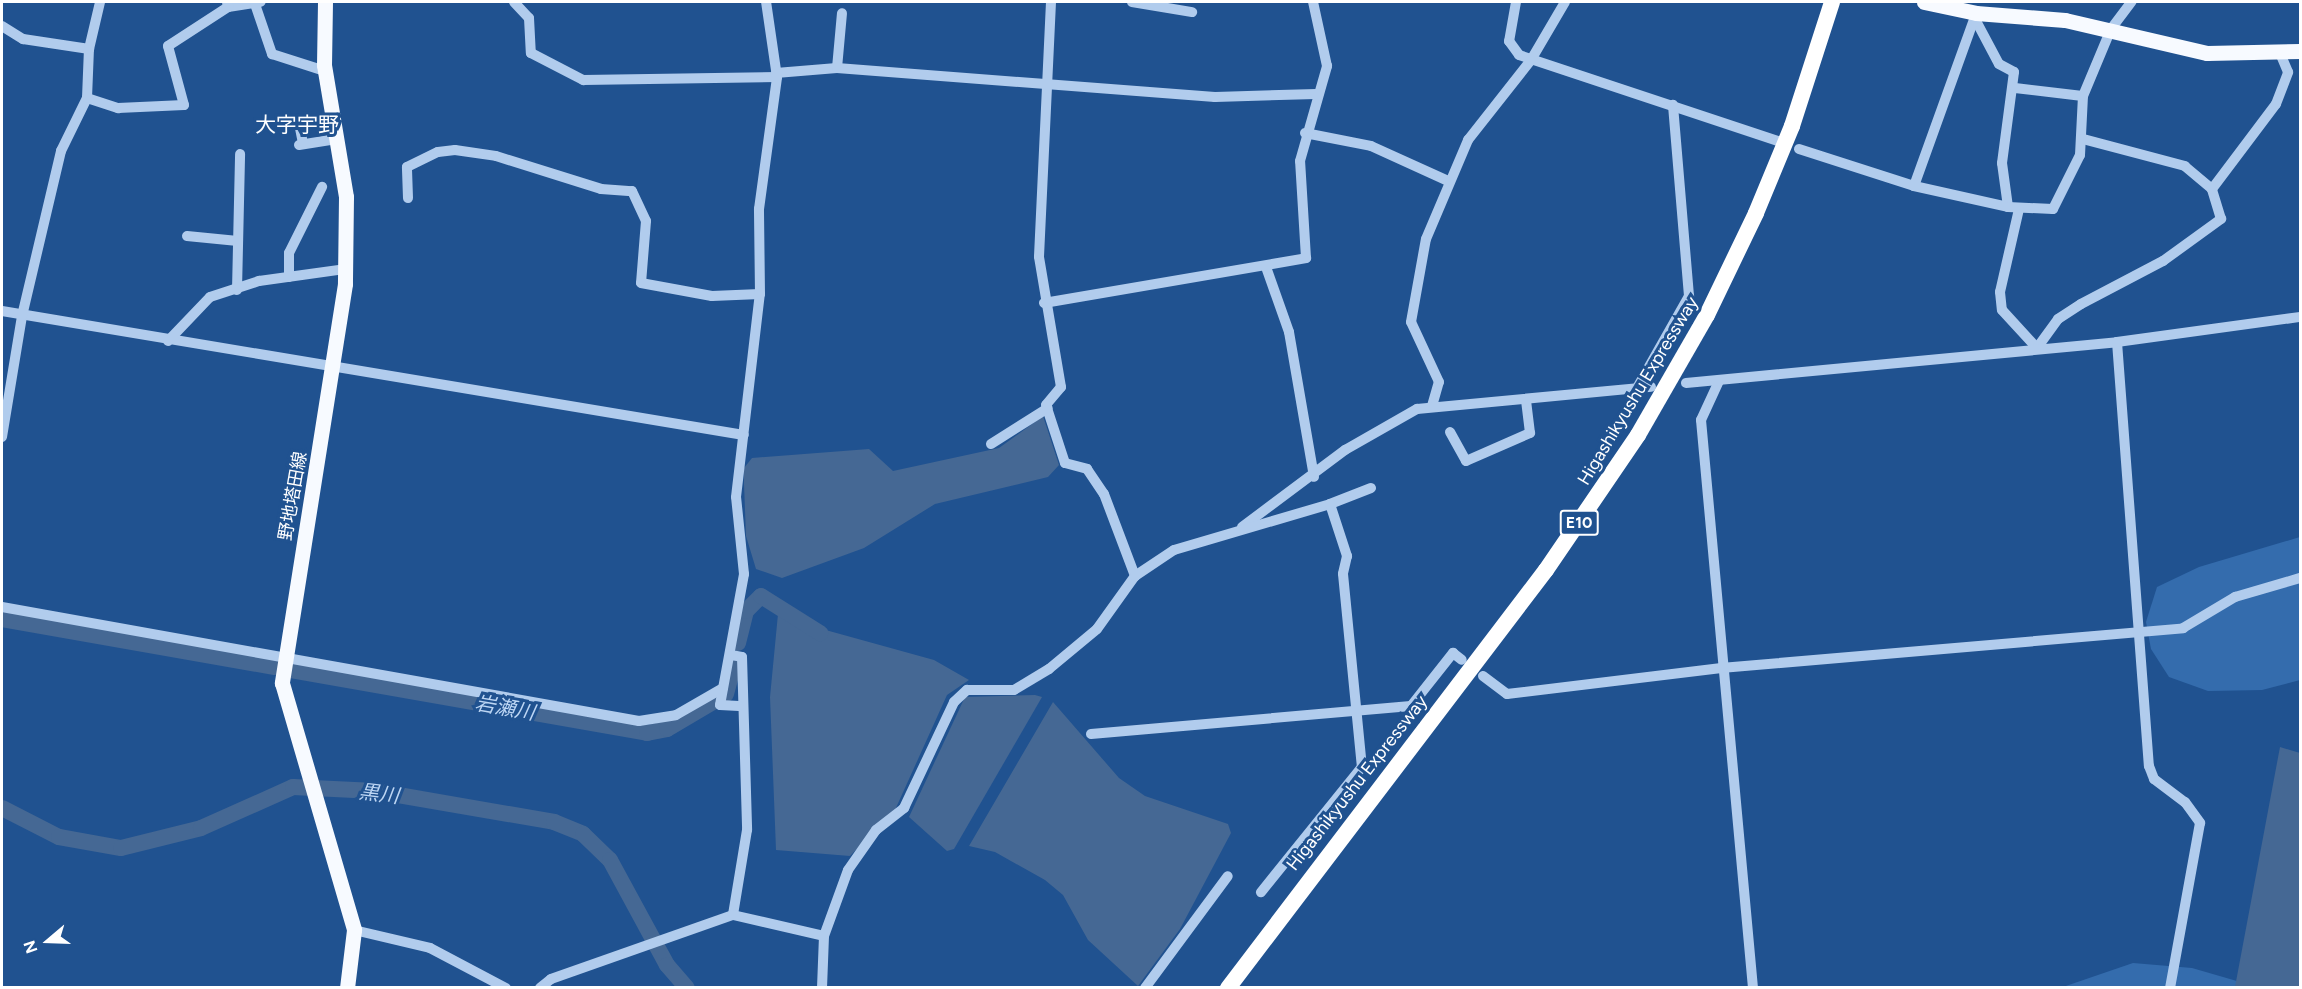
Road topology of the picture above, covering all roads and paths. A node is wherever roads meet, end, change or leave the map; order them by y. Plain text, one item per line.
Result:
1 (100, 2) edge
2 (325, 2) edge
3 (514, 2) edge
4 (766, 2) edge
5 (1051, 2) edge
6 (1132, 2) edge
7 (1313, 2) edge
8 (1516, 2) edge
9 (1565, 2) edge
10 (1832, 2) edge
11 (1924, 2) edge
12 (2131, 2) edge
13 (258, 3) edge
14 (227, 4) edge
15 (1192, 12) dead end
16 (842, 13) dead end
17 (1975, 15) junction
18 (2111, 29) junction
19 (3, 31) edge
20 (89, 49) junction
21 (2301, 51) edge
22 (2280, 52) junction
23 (1531, 60) junction
24 (837, 68) junction
25 (325, 71) junction
26 (776, 75) junction
27 (1046, 82) junction
28 (2014, 88) junction
29 (1316, 94) junction
30 (2083, 96) junction
31 (87, 98) junction
32 (1673, 105) junction
33 (299, 123) dead end
34 (1305, 133) junction
35 (337, 139) junction
36 (2083, 139) junction
37 (1777, 141) dead end
38 (1799, 149) dead end
39 (240, 154) dead end
40 (1448, 181) junction
41 (1914, 186) junction
42 (322, 187) dead end
43 (2212, 189) junction
44 (408, 198) dead end
45 (2013, 208) junction
46 (187, 236) dead end
47 (238, 241) junction
48 (1266, 267) junction
49 (346, 269) junction
50 (289, 277) junction
51 (237, 290) junction
52 (760, 294) junction
53 (1044, 303) junction
54 (2, 311) edge
55 (22, 316) junction
56 (2301, 317) edge
57 (168, 341) junction
58 (2117, 342) junction
59 (2037, 348) junction
60 (335, 370) junction
61 (1719, 381) junction
62 (1686, 383) dead end
63 (1652, 387) dead end
64 (1637, 388) junction
65 (1526, 399) junction
66 (1432, 406) junction
67 (1048, 408) junction
68 (1450, 432) dead end
69 (744, 435) junction
70 (2, 437) edge
71 (991, 444) dead end
72 (1314, 477) junction
73 (1371, 488) dead end
74 (1330, 504) junction
75 (1241, 528) junction
76 (1135, 576) junction
77 (2301, 578) edge
78 (2, 607) edge
79 (2138, 632) junction
80 (731, 655) junction
81 (284, 657) junction
82 (1462, 660) dead end
83 (1720, 668) junction
84 (1482, 676) dead end
85 (723, 688) junction
86 (739, 706) junction
87 (1357, 710) junction
88 (1091, 734) dead end
89 (1228, 876) dead end
90 (1261, 892) dead end
91 (733, 915) junction
92 (354, 930) junction
93 (824, 936) junction
94 (347, 987) edge
95 (506, 987) edge
96 (540, 987) edge
97 (822, 987) edge
98 (1145, 987) edge
99 (1228, 987) edge
100 (1753, 987) edge
101 (2170, 987) edge

1 - 20 street
2 - 25 main road, 野地塔田線
3 - 26 street
4 - 26 street
5 - 27 street
6 - 15 street
7 - 29 street
8 - 23 street
9 - 23 street
10 - 99 highway, Higashikyushu Expressway / E10
11 - 17 main road
12 - 18 street
13 - 14 street
13 - 25 street
14 - 31 street
16 - 24 street
17 - 18 main road
17 - 28 street
17 - 41 street
18 - 22 main road
18 - 30 street
19 - 20 street
20 - 31 street
21 - 22 main road
22 - 43 street
23 - 32 street
23 - 40 street
24 - 26 street
24 - 27 street
25 - 35 main road, 野地塔田線
26 - 52 street
27 - 29 street
27 - 53 street
28 - 30 street
28 - 45 street
29 - 34 street
30 - 36 street
31 - 55 street
32 - 37 street
32 - 64 street
33 - 35 street
34 - 40 street
34 - 48 street
35 - 49 main road, 野地塔田線
36 - 43 street
36 - 45 street
38 - 41 street
39 - 47 street
40 - 66 street
41 - 45 street
42 - 50 street
43 - 59 street
44 - 52 street
45 - 59 street
46 - 47 street
47 - 51 street
48 - 53 street
48 - 72 street
49 - 50 street
49 - 60 main road, 野地塔田線
50 - 51 street
51 - 57 street
52 - 69 street
53 - 67 street
54 - 55 street
55 - 57 street
55 - 70 street
56 - 58 street
57 - 60 street
58 - 59 street
58 - 79 street
59 - 61 street
60 - 69 street
60 - 81 main road, 野地塔田線
61 - 62 street
61 - 83 street
63 - 64 street
64 - 65 street
65 - 66 street
65 - 68 street
66 - 72 street
67 - 71 street
67 - 76 street
69 - 80 street
72 - 75 street
73 - 74 street
74 - 75 street
74 - 87 street
75 - 76 street
76 - 93 street
77 - 79 street
78 - 81 street
79 - 83 street
79 - 101 street
80 - 85 street
80 - 86 street
81 - 85 street
81 - 92 main road, 野地塔田線
82 - 87 street
83 - 84 street
83 - 100 street
85 - 86 street
86 - 91 street
87 - 88 street
87 - 90 street
89 - 98 street
91 - 93 street
91 - 96 street
92 - 94 main road, 野地塔田線
92 - 95 street
93 - 97 street

